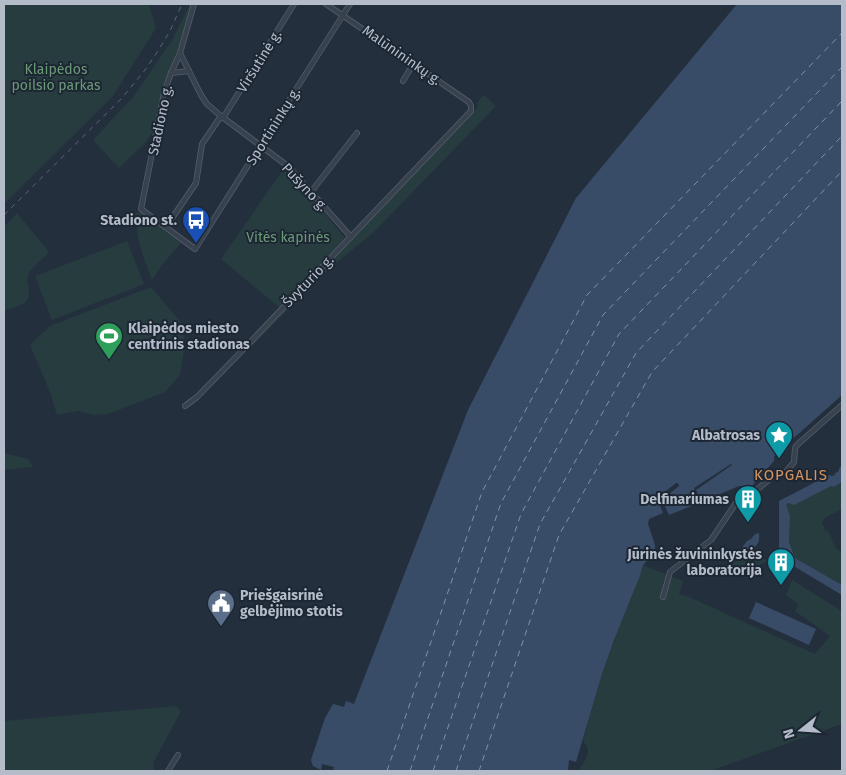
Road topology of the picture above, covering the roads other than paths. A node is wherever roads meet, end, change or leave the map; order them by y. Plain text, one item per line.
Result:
1 (194, 4) edge
2 (294, 4) edge
3 (326, 4) edge
4 (350, 4) edge
5 (343, 15) junction
6 (180, 53) junction
7 (414, 64) junction
8 (189, 71) junction
9 (170, 74) junction
10 (404, 80) dead end
11 (470, 111) joint
12 (222, 117) junction
13 (357, 133) dead end
14 (261, 145) junction
15 (311, 192) junction
16 (166, 228) junction
17 (351, 237) junction
18 (195, 248) joint
19 (842, 404) edge
20 (185, 406) dead end
21 (664, 597) dead end
22 (178, 755) dead end
23 (168, 771) edge

1 - 6 street, Stadiono g.
2 - 12 street, Viršutinė g.
3 - 5 street, Malūnininkų g.
4 - 5 street, Sportininkų g.
5 - 7 street, Malūnininkų g.
5 - 14 street, Sportininkų g.
6 - 8 street, Pušyno g.
6 - 9 street, Stadiono g.
7 - 10 street
7 - 11 street, Malūnininkų g.
8 - 9 street
8 - 12 street, Pušyno g.
9 - 16 street, Stadiono g.
11 - 17 street, Švyturio g.
12 - 14 street, Pušyno g.
12 - 16 street
13 - 15 street
14 - 15 street, Pušyno g.
14 - 18 street, Sportininkų g.
15 - 17 street, Pušyno g.
16 - 18 street, Stadiono g.
17 - 20 street, Švyturio g.
19 - 21 street
22 - 23 street

